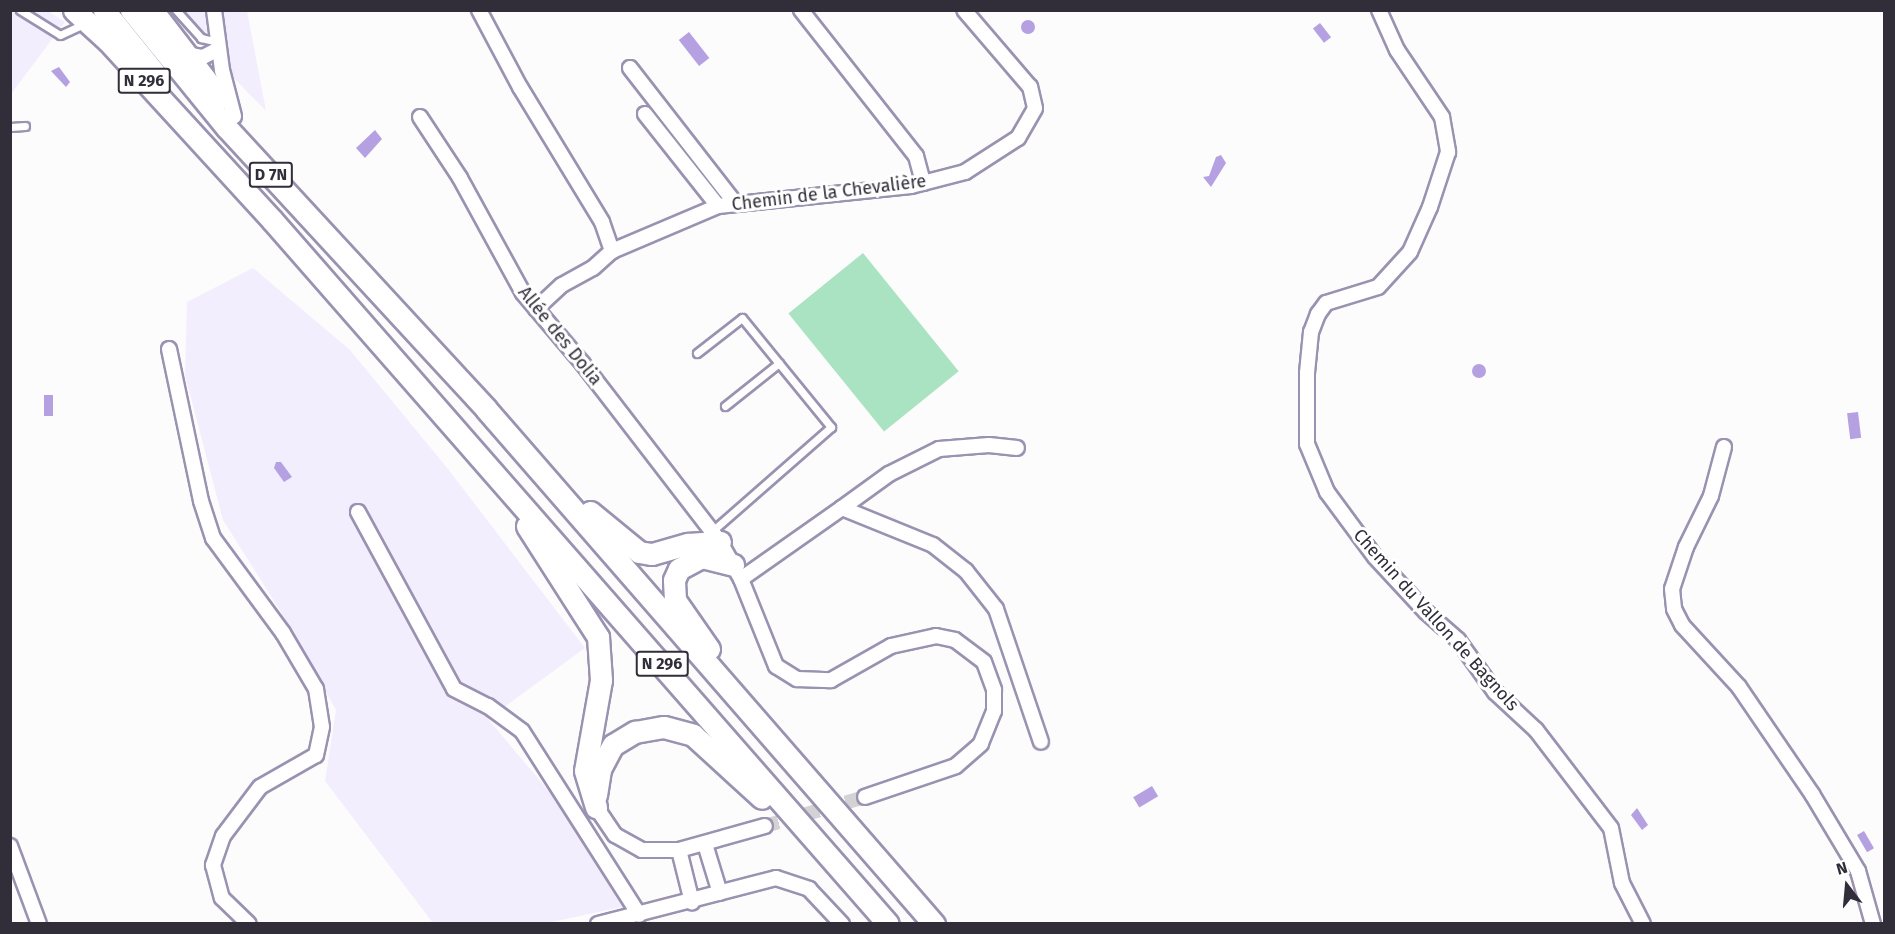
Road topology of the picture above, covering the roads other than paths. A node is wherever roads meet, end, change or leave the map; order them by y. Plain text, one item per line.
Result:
1 (20, 10) edge
2 (104, 10) edge
3 (131, 10) edge
4 (152, 10) edge
5 (176, 10) edge
6 (214, 10) edge
7 (479, 10) edge
8 (801, 10) edge
9 (964, 10) edge
10 (1378, 10) edge
11 (77, 13) edge
12 (218, 46) junction
13 (187, 54) junction
14 (630, 68) dead end
15 (645, 114) dead end
16 (234, 116) junction
17 (420, 117) dead end
18 (25, 126) dead end
19 (10, 127) edge
20 (923, 183) junction
21 (735, 203) junction
22 (718, 206) junction
23 (272, 220) junction
24 (316, 222) junction
25 (612, 251) junction
26 (536, 309) junction
27 (169, 349) dead end
28 (697, 353) dead end
29 (779, 363) junction
30 (725, 406) dead end
31 (486, 409) junction
32 (465, 437) junction
33 (1724, 447) dead end
34 (1017, 448) dead end
35 (842, 508) junction
36 (358, 512) dead end
37 (716, 537) junction
38 (737, 572) junction
39 (1041, 742) dead end
40 (784, 754) junction
41 (865, 797) tunnel mouth
42 (596, 807) junction
43 (765, 826) tunnel mouth
44 (705, 844) junction
45 (10, 846) edge
46 (679, 850) junction
47 (858, 891) junction
48 (720, 893) junction
49 (692, 902) junction
50 (639, 915) junction
51 (39, 924) edge
52 (249, 924) edge
53 (598, 924) edge
54 (842, 924) edge
55 (888, 924) edge
56 (934, 924) edge
57 (1643, 924) edge
58 (1873, 924) edge

1 - 11 lane
2 - 23 highway, D 7N
3 - 24 highway, D 7N
4 - 13 highway, N 296
5 - 12 lane
6 - 12 street
7 - 25 street
8 - 20 street
9 - 20 street, Chemin de la Chevalière
10 - 57 street, Chemin du Vallon de Bagnols
11 - 23 highway, N 296
12 - 13 street
12 - 16 street
13 - 16 highway, N 296
14 - 21 street
15 - 22 street
16 - 24 highway, N 296
17 - 26 street, Allée des Dolia
18 - 19 lane
20 - 21 street, Chemin de la Chevalière
21 - 22 street, Chemin de la Chevalière
22 - 25 street, Chemin de la Chevalière
23 - 32 highway, N 296
24 - 31 highway, N 296
25 - 26 street, Chemin de la Chevalière
26 - 37 street, Allée des Dolia
27 - 52 street
28 - 29 lane
29 - 30 lane
29 - 37 lane
31 - 37 highway
31 - 40 highway, N 296
32 - 42 highway
32 - 47 highway, N 296
33 - 58 street
34 - 35 street
35 - 38 street
35 - 39 street
36 - 50 street
37 - 38 street, Allée des Dolia
38 - 40 highway
38 - 41 street, Allée des Dolia
40 - 56 highway, N 296
42 - 46 street
42 - 47 highway, N 296
43 - 44 street
44 - 46 street
44 - 48 street
45 - 51 street
46 - 49 street
47 - 55 highway, N 296
48 - 49 street
48 - 54 street
49 - 50 street
50 - 53 street

